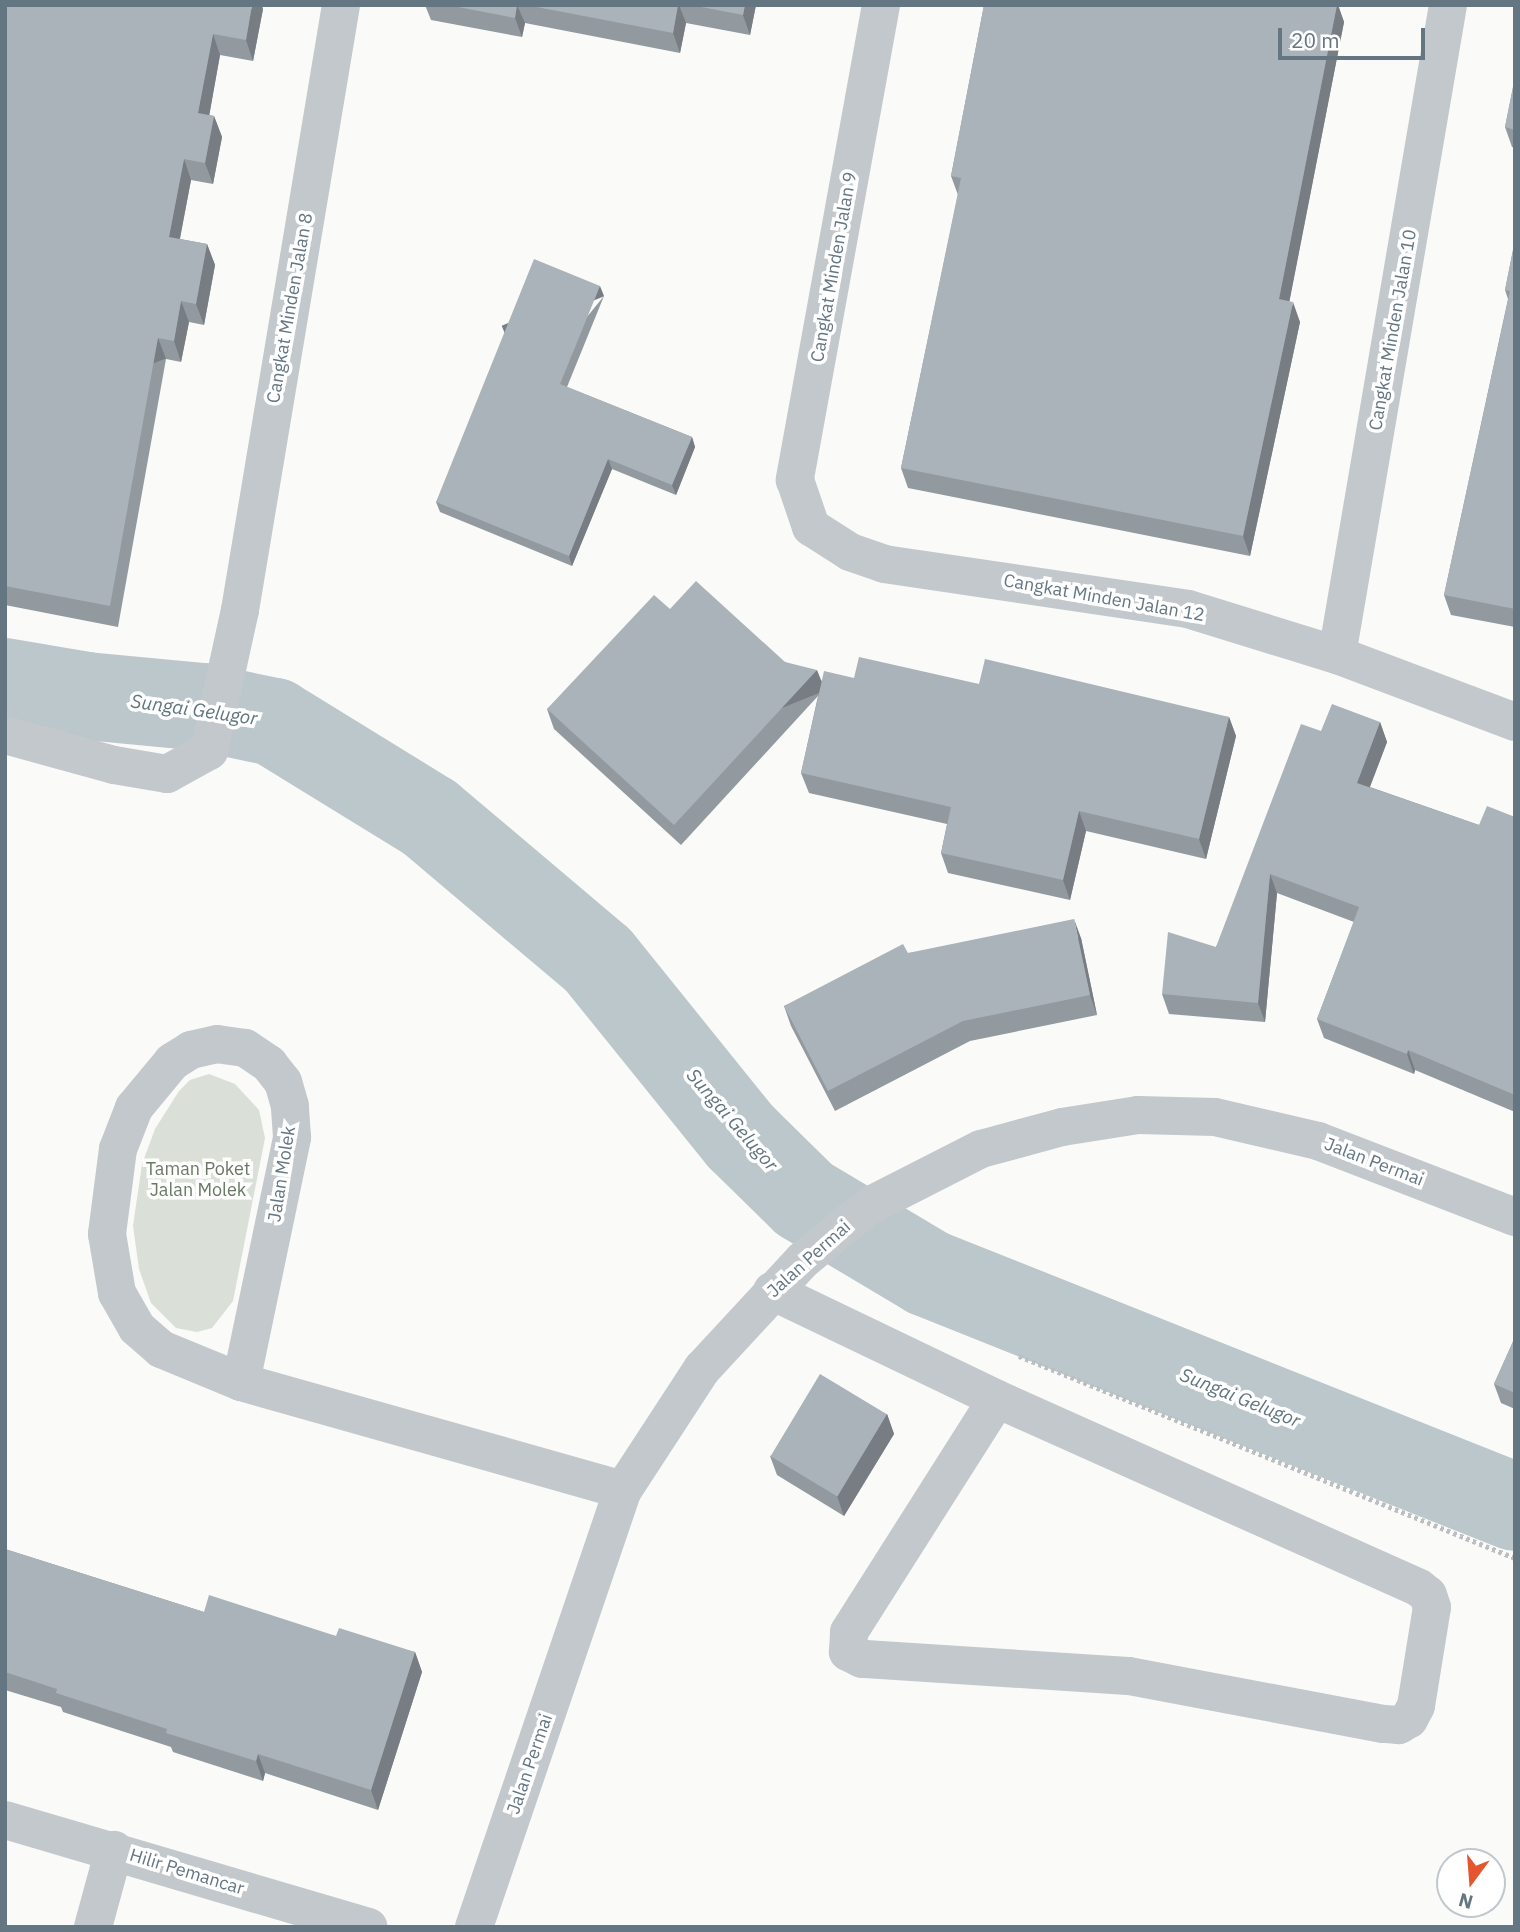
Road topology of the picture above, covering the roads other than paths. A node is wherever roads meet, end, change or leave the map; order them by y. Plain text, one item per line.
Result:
1 (341, 5) edge
2 (881, 5) edge
3 (1448, 5) edge
4 (811, 527) joint
5 (1337, 655) junction
6 (1515, 722) edge
7 (5, 735) edge
8 (1515, 1217) edge
9 (772, 1291) junction
10 (241, 1382) junction
11 (997, 1399) junction
12 (623, 1490) junction
13 (5, 1820) edge
14 (114, 1850) junction
15 (93, 1927) edge
16 (369, 1927) edge
17 (474, 1927) edge

1 - 7 street, Cangkat Minden Jalan 8
2 - 4 street, Cangkat Minden Jalan 9
3 - 5 street, Cangkat Minden Jalan 10
4 - 5 street, Cangkat Minden Jalan 12
5 - 6 street, Cangkat Minden Jalan 12
8 - 9 street, Jalan Permai
9 - 11 street
9 - 12 street, Jalan Permai
10 - 10 street, Jalan Molek
10 - 12 street, Jalan Molek
11 - 11 street
12 - 17 street, Jalan Permai
13 - 14 street, Hilir Pemancar
14 - 15 street
14 - 16 street, Hilir Pemancar

